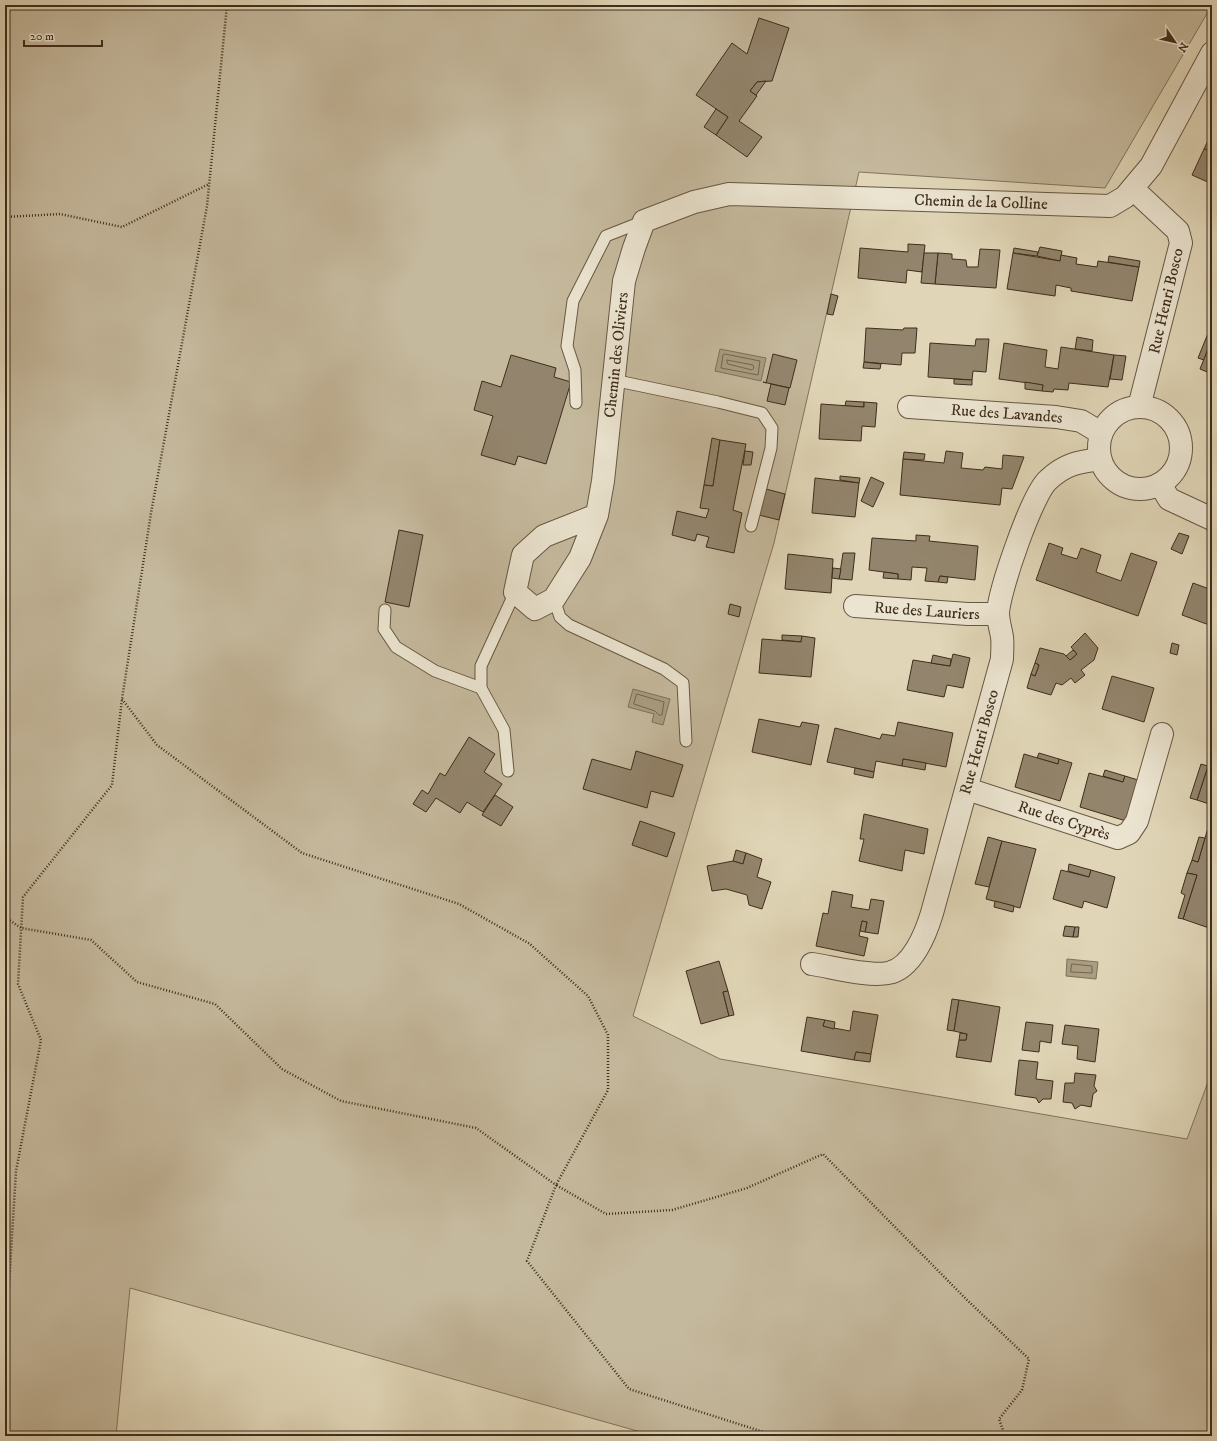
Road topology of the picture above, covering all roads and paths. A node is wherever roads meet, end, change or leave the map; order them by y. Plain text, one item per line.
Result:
1 (227, 5) edge
2 (1212, 53) edge
3 (209, 184) junction
4 (1133, 189) junction
5 (5, 217) edge
6 (644, 221) junction
7 (613, 380) junction
8 (576, 403) dead end
9 (909, 407) dead end
10 (1140, 407) junction
11 (1101, 433) junction
12 (1100, 459) junction
13 (1160, 484) junction
14 (597, 515) junction
15 (1212, 519) edge
16 (751, 526) dead end
17 (515, 592) junction
18 (554, 599) junction
19 (855, 606) dead end
20 (385, 610) dead end
21 (998, 614) junction
22 (481, 688) junction
23 (122, 699) junction
24 (1162, 734) dead end
25 (686, 741) dead end
26 (508, 771) dead end
27 (967, 789) junction
28 (5, 917) edge
29 (21, 928) junction
30 (812, 964) dead end
31 (556, 1186) junction
32 (5, 1313) edge
33 (776, 1436) edge
34 (1004, 1436) edge

1 - 3 path
2 - 4 street, Chemin de la Colline
3 - 5 path
3 - 23 path
4 - 6 street, Chemin de la Colline
4 - 10 street, Rue Henri Bosco
6 - 7 street, Chemin des Oliviers
6 - 8 lane
7 - 14 street, Chemin des Oliviers
7 - 16 lane
9 - 11 street, Rue des Lavandes
10 - 11 street
10 - 13 street
11 - 12 street
12 - 13 street
12 - 21 street, Rue Henri Bosco
13 - 15 street
14 - 17 street
14 - 18 street, Chemin des Oliviers
17 - 18 street, Chemin des Oliviers
17 - 22 lane
18 - 25 lane
19 - 21 street, Rue des Lauriers
20 - 22 lane
21 - 27 street, Rue Henri Bosco
22 - 26 lane
23 - 29 path
23 - 31 path
24 - 27 street, Rue des Cyprès
27 - 30 street, Rue Henri Bosco
28 - 29 path
29 - 31 path
29 - 32 path
31 - 33 path
31 - 34 path

